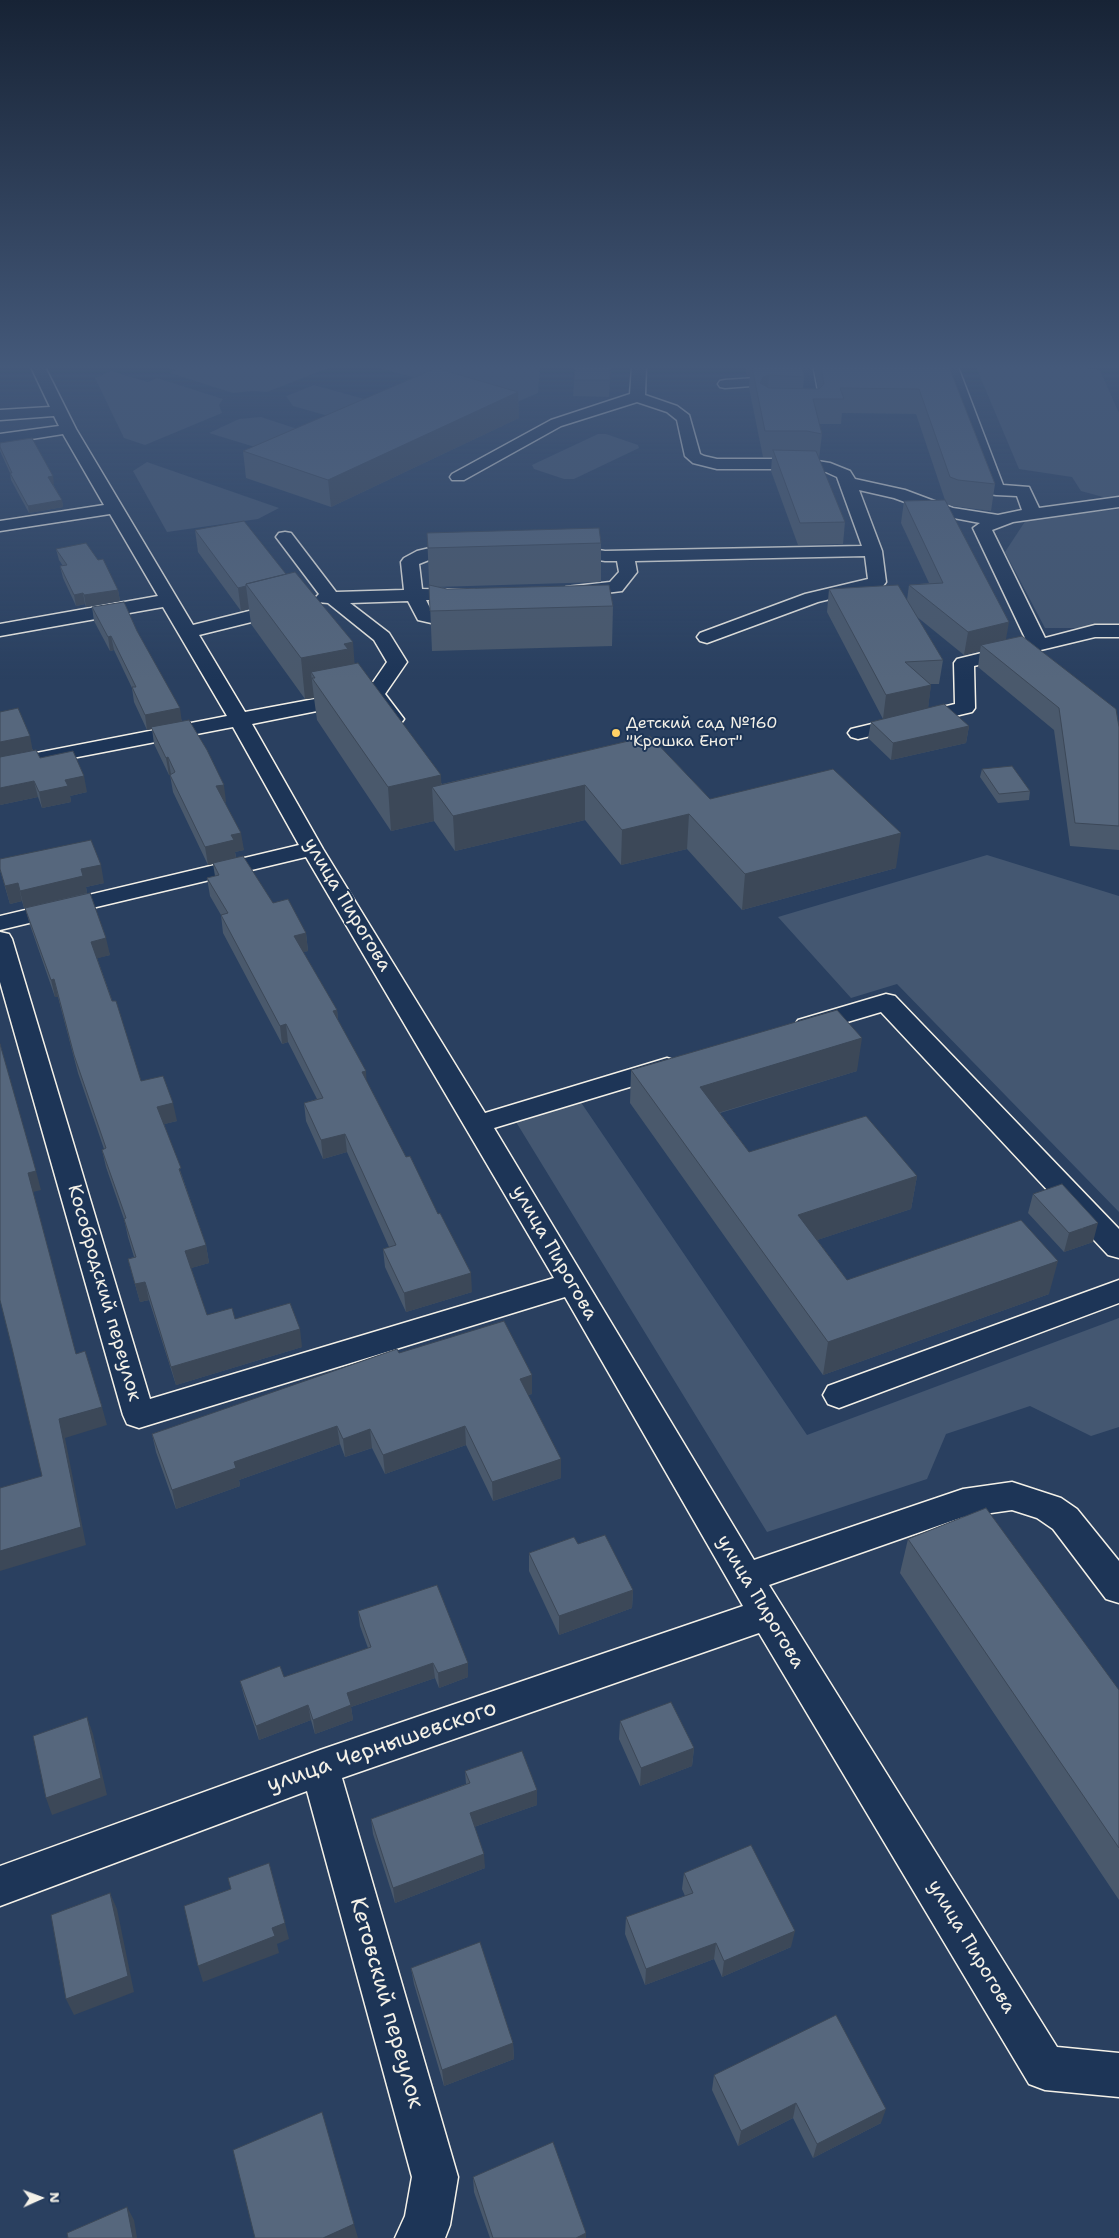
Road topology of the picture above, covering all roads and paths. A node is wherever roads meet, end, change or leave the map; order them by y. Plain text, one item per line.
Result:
1 (94, 471) edge
2 (468, 471) edge
3 (838, 471) edge
4 (989, 471) edge
5 (458, 477) dead end
6 (848, 484) junction
7 (1119, 502) edge
8 (115, 508) junction
9 (1033, 515) junction
10 (1000, 521) junction
11 (0, 526) edge
12 (285, 537) dead end
13 (547, 546) edge
14 (478, 549) edge
15 (873, 551) junction
16 (625, 556) junction
17 (551, 592) edge
18 (482, 594) edge
19 (414, 595) junction
20 (169, 600) junction
21 (315, 600) junction
22 (479, 620) edge
23 (0, 630) edge
24 (1119, 631) edge
25 (188, 632) junction
26 (707, 637) dead end
27 (1039, 646) junction
28 (374, 694) junction
29 (239, 719) junction
30 (405, 733) edge
31 (858, 733) dead end
32 (0, 766) edge
33 (312, 850) junction
34 (0, 923) edge
35 (0, 939) edge
36 (782, 1033) edge
37 (687, 1062) edge
38 (478, 1124) junction
39 (1119, 1247) edge
40 (572, 1284) junction
41 (1119, 1291) edge
42 (839, 1395) dead end
43 (746, 1578) junction
44 (1119, 1588) edge
45 (767, 1614) junction
46 (320, 1768) junction
47 (0, 1886) edge
48 (1119, 2075) edge
49 (418, 2238) edge

1 - 8 street, улица Пирогова
2 - 5 street
3 - 6 street
4 - 9 street
6 - 10 street
6 - 15 street
7 - 9 street
8 - 11 street
8 - 20 street, улица Пирогова
9 - 10 street
10 - 27 street
12 - 21 street
13 - 16 street
14 - 19 street
15 - 16 street
15 - 26 street
16 - 17 street
18 - 19 street
19 - 21 street
19 - 22 street
20 - 23 street
20 - 25 street, улица Пирогова
21 - 25 street
21 - 28 street
24 - 27 street
25 - 29 street, улица Пирогова
27 - 31 street
28 - 29 street
28 - 30 street
29 - 32 street
29 - 33 street, улица Пирогова
33 - 34 street
33 - 38 street, улица Пирогова
35 - 40 street, Кособродский переулок
36 - 39 street
37 - 38 street
38 - 40 street, улица Пирогова
40 - 43 street, улица Пирогова
41 - 42 street
43 - 44 street
43 - 45 street, улица Пирогова
45 - 46 street, улица Чернышевского
45 - 48 street, улица Пирогова
46 - 47 street, улица Чернышевского
46 - 49 street, Кетовский переулок

